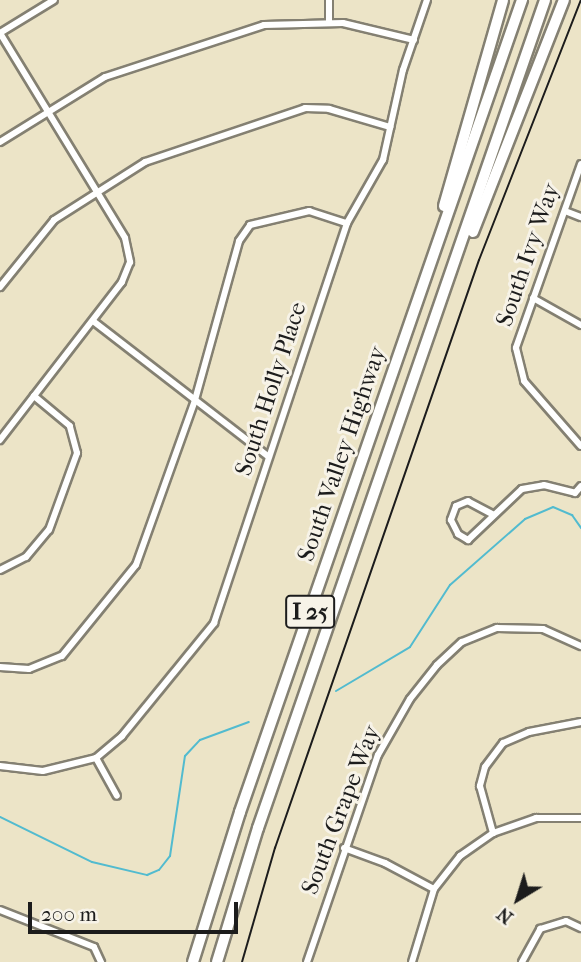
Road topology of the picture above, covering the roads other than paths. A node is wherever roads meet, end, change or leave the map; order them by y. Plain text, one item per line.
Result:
1 (54, 0) edge
2 (330, 0) edge
3 (427, 0) edge
4 (503, 0) edge
5 (522, 0) edge
6 (545, 0) edge
7 (564, 0) edge
8 (329, 22) junction
9 (0, 33) edge
10 (414, 40) junction
11 (48, 112) junction
12 (390, 127) junction
13 (0, 142) edge
14 (581, 164) edge
15 (97, 191) junction
16 (565, 211) junction
17 (581, 217) edge
18 (346, 223) junction
19 (430, 263) junction
20 (0, 287) edge
21 (533, 298) junction
22 (93, 321) junction
23 (581, 325) edge
24 (417, 371) junction
25 (34, 396) junction
26 (195, 400) junction
27 (0, 440) edge
28 (581, 446) edge
29 (269, 457) junction
30 (581, 486) edge
31 (492, 514) junction
32 (0, 570) edge
33 (581, 646) edge
34 (0, 667) edge
35 (581, 722) edge
36 (96, 758) junction
37 (0, 766) edge
38 (117, 796) dead end
39 (581, 818) edge
40 (493, 833) junction
41 (344, 848) junction
42 (434, 889) junction
43 (0, 910) edge
44 (581, 928) edge
45 (101, 962) edge
46 (193, 962) edge
47 (217, 962) edge
48 (307, 962) edge
49 (412, 962) edge
50 (522, 962) edge

1 - 9 street
2 - 8 street
3 - 10 street, South Holly Place
4 - 19 highway
5 - 19 highway, South Valley Highway / I 25
6 - 24 highway, South Valley Highway / I 25
7 - 24 highway
8 - 10 street
8 - 11 street
9 - 11 street
10 - 12 street, South Holly Place
11 - 13 street
11 - 15 street
12 - 15 street
12 - 18 street, South Holly Place
14 - 16 street, South Ivy Way
15 - 20 street
15 - 22 street
16 - 17 street
16 - 21 street, South Ivy Way
18 - 26 street
18 - 29 street, South Holly Place
19 - 46 highway, South Valley Highway / I 25
21 - 23 street
21 - 28 street, South Ivy Way
22 - 25 street
22 - 26 street
24 - 47 highway, South Valley Highway / I 25
25 - 27 street
25 - 32 street
26 - 29 street
26 - 34 street
29 - 36 street, South Holly Place
30 - 31 street
31 - 31 street
33 - 41 street, South Grape Way
35 - 40 street
36 - 37 street, South Holly Place
36 - 38 street
39 - 40 street
40 - 42 street
41 - 42 street
41 - 48 street, South Grape Way
42 - 49 street
43 - 45 street
44 - 50 street

